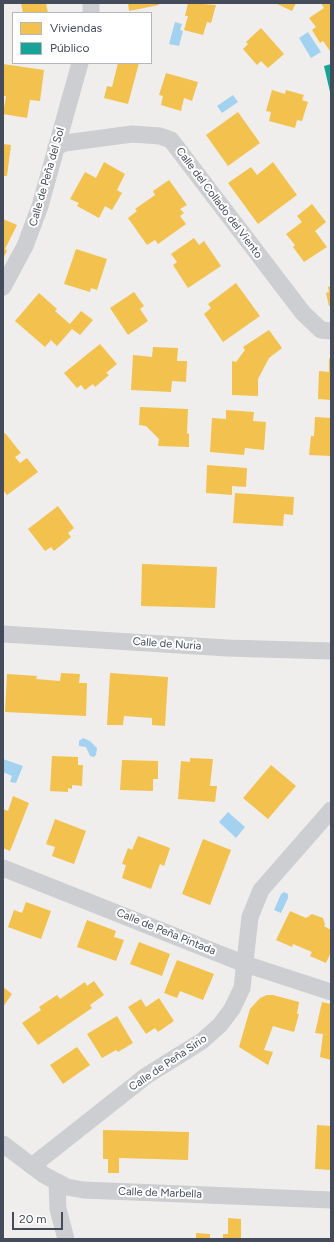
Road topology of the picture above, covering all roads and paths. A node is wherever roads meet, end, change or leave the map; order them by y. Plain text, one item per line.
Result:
1 (80, 64) edge
2 (56, 147) junction
3 (3, 287) edge
4 (331, 331) edge
5 (3, 634) edge
6 (331, 651) edge
7 (331, 810) edge
8 (3, 868) edge
9 (245, 964) junction
10 (331, 992) edge
11 (3, 1144) edge
12 (32, 1166) junction
13 (57, 1183) junction
14 (331, 1200) edge
15 (66, 1239) edge

1 - 2 street, Calle de Peña del Sol
2 - 3 street, Calle de Peña del Sol
2 - 4 street, Calle del Collado del Viento
5 - 6 street, Calle de Nuria
7 - 9 street, Calle de Peña Sirio
8 - 9 street, Calle de Peña Pintada
9 - 10 street, Calle de Peña Pintada
9 - 12 street, Calle de Peña Sirio
11 - 12 street, Calle de Marbella
12 - 13 street, Calle de Marbella
13 - 14 street, Calle de Marbella
13 - 15 street

